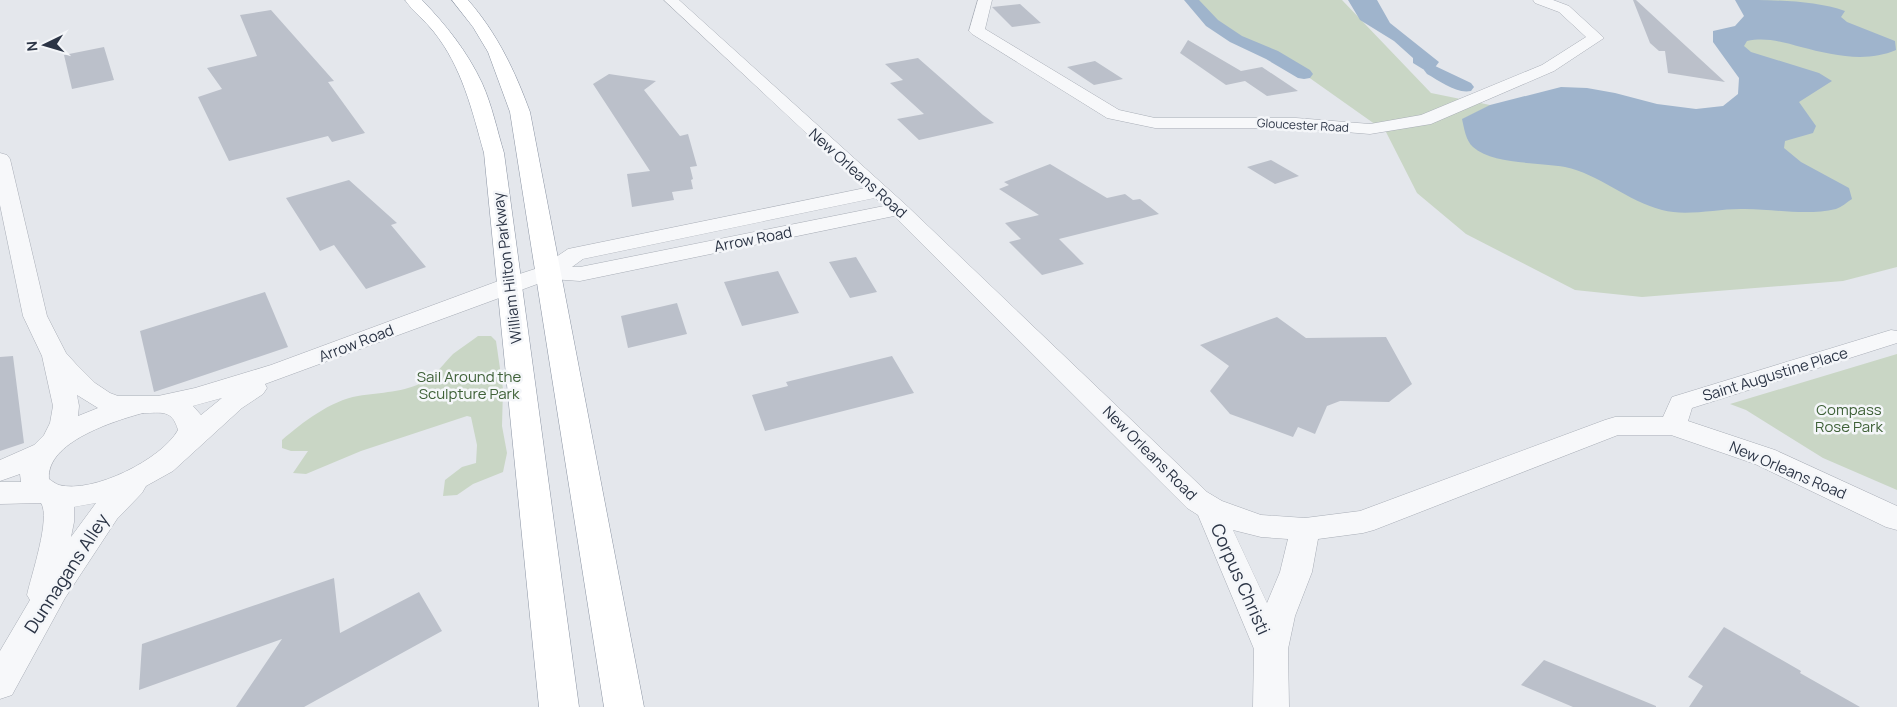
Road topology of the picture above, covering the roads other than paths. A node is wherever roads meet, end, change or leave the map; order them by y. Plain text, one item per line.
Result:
1 (671, 0) edge
2 (985, 0) edge
3 (1540, 0) edge
4 (463, 4) edge
5 (418, 5) edge
6 (0, 159) edge
7 (879, 191) junction
8 (899, 209) junction
9 (549, 272) junction
10 (509, 285) junction
11 (1891, 337) dead end
12 (54, 356) junction
13 (280, 371) junction
14 (150, 405) junction
15 (1673, 426) junction
16 (50, 447) junction
17 (181, 448) junction
18 (0, 470) edge
19 (146, 474) junction
20 (0, 493) edge
21 (49, 493) junction
22 (1211, 509) junction
23 (1897, 519) edge
24 (1305, 529) junction
25 (41, 607) junction
26 (1272, 648) junction
27 (0, 684) edge
28 (559, 707) edge
29 (624, 707) edge
30 (1271, 707) edge

1 - 7 street, New Orleans Road
2 - 3 street, Gloucester Road
4 - 5 highway
4 - 9 highway
5 - 10 highway, William Hilton Parkway
6 - 12 street
7 - 8 street, New Orleans Road
7 - 9 street, Arrow Road
8 - 9 street, Arrow Road
8 - 22 street, New Orleans Road
9 - 10 street, Arrow Road
9 - 29 highway
10 - 13 street, Arrow Road
10 - 28 highway, William Hilton Parkway
11 - 15 street, Saint Augustine Place
12 - 14 street
12 - 16 street
13 - 14 street, Arrow Road
13 - 17 street
14 - 16 street
14 - 17 street
15 - 23 street, New Orleans Road
15 - 24 street, New Orleans Road
16 - 18 street
16 - 21 street
17 - 19 street
19 - 21 street
19 - 25 street, Dunnagans Alley
20 - 21 street
21 - 25 street
22 - 24 street, New Orleans Road
22 - 26 street, Corpus Christi
24 - 26 street, Corpus Christi
25 - 27 street, Dunnagans Alley
26 - 30 street, Corpus Christi

